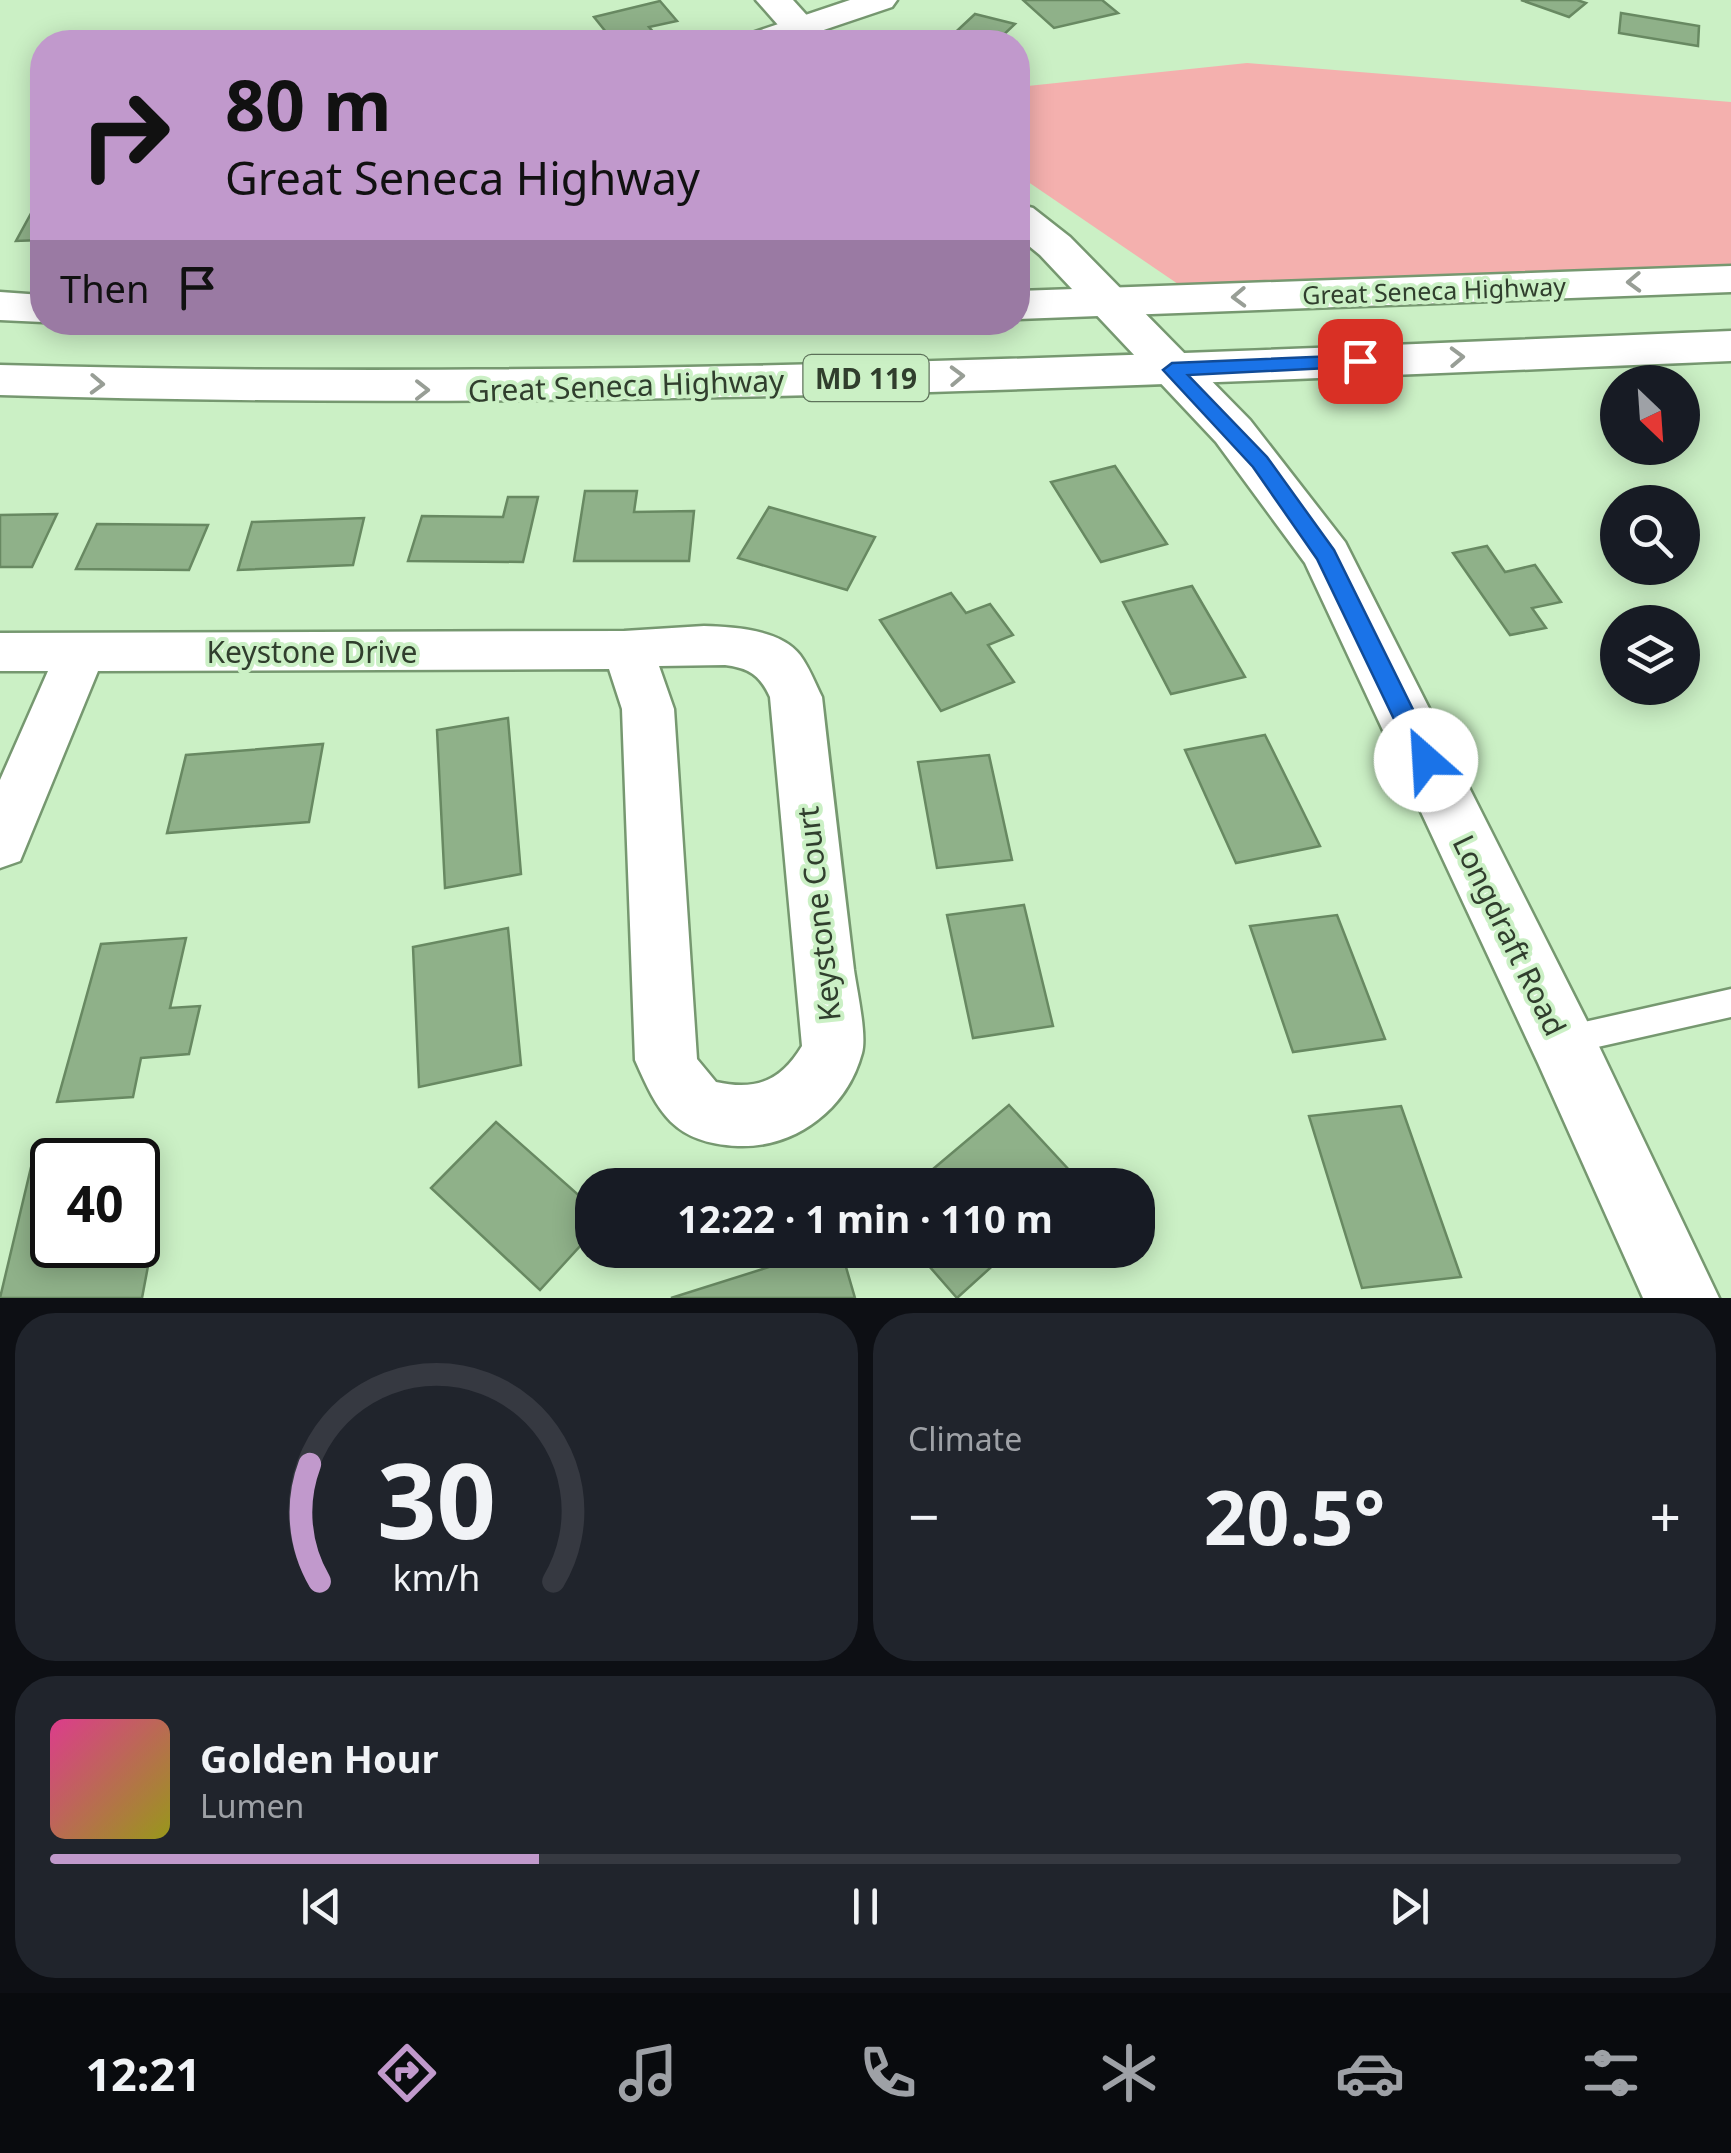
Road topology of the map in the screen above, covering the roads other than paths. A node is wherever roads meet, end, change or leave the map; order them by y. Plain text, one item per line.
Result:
1 (773, 0) edge
2 (881, 0) edge
3 (801, 30) edge
4 (817, 30) edge
5 (1030, 226) edge
6 (1731, 278) edge
7 (1110, 303) junction
8 (1030, 305) edge
9 (0, 306) edge
10 (30, 307) edge
11 (1731, 346) edge
12 (1172, 370) junction
13 (0, 380) edge
14 (624, 650) junction
15 (0, 652) edge
16 (80, 652) junction
17 (0, 844) edge
18 (1731, 1003) edge
19 (1562, 1041) junction
20 (1681, 1298) edge

1 - 3 main road
2 - 4 street
5 - 7 main road, Longdraft Road
6 -> 7 main road, Great Seneca Highway
7 - 8 main road, Great Seneca Highway
7 - 12 main road, Longdraft Road
9 - 10 main road
12 -> 11 main road, Great Seneca Highway / MD 119
13 -> 12 main road, Great Seneca Highway / MD 119
12 - 19 main road, Longdraft Road
14 - 14 street, Keystone Court
14 - 16 street, Keystone Drive
15 - 16 street, Keystone Drive
16 - 17 street
18 - 19 lane
19 - 20 main road, Longdraft Road

